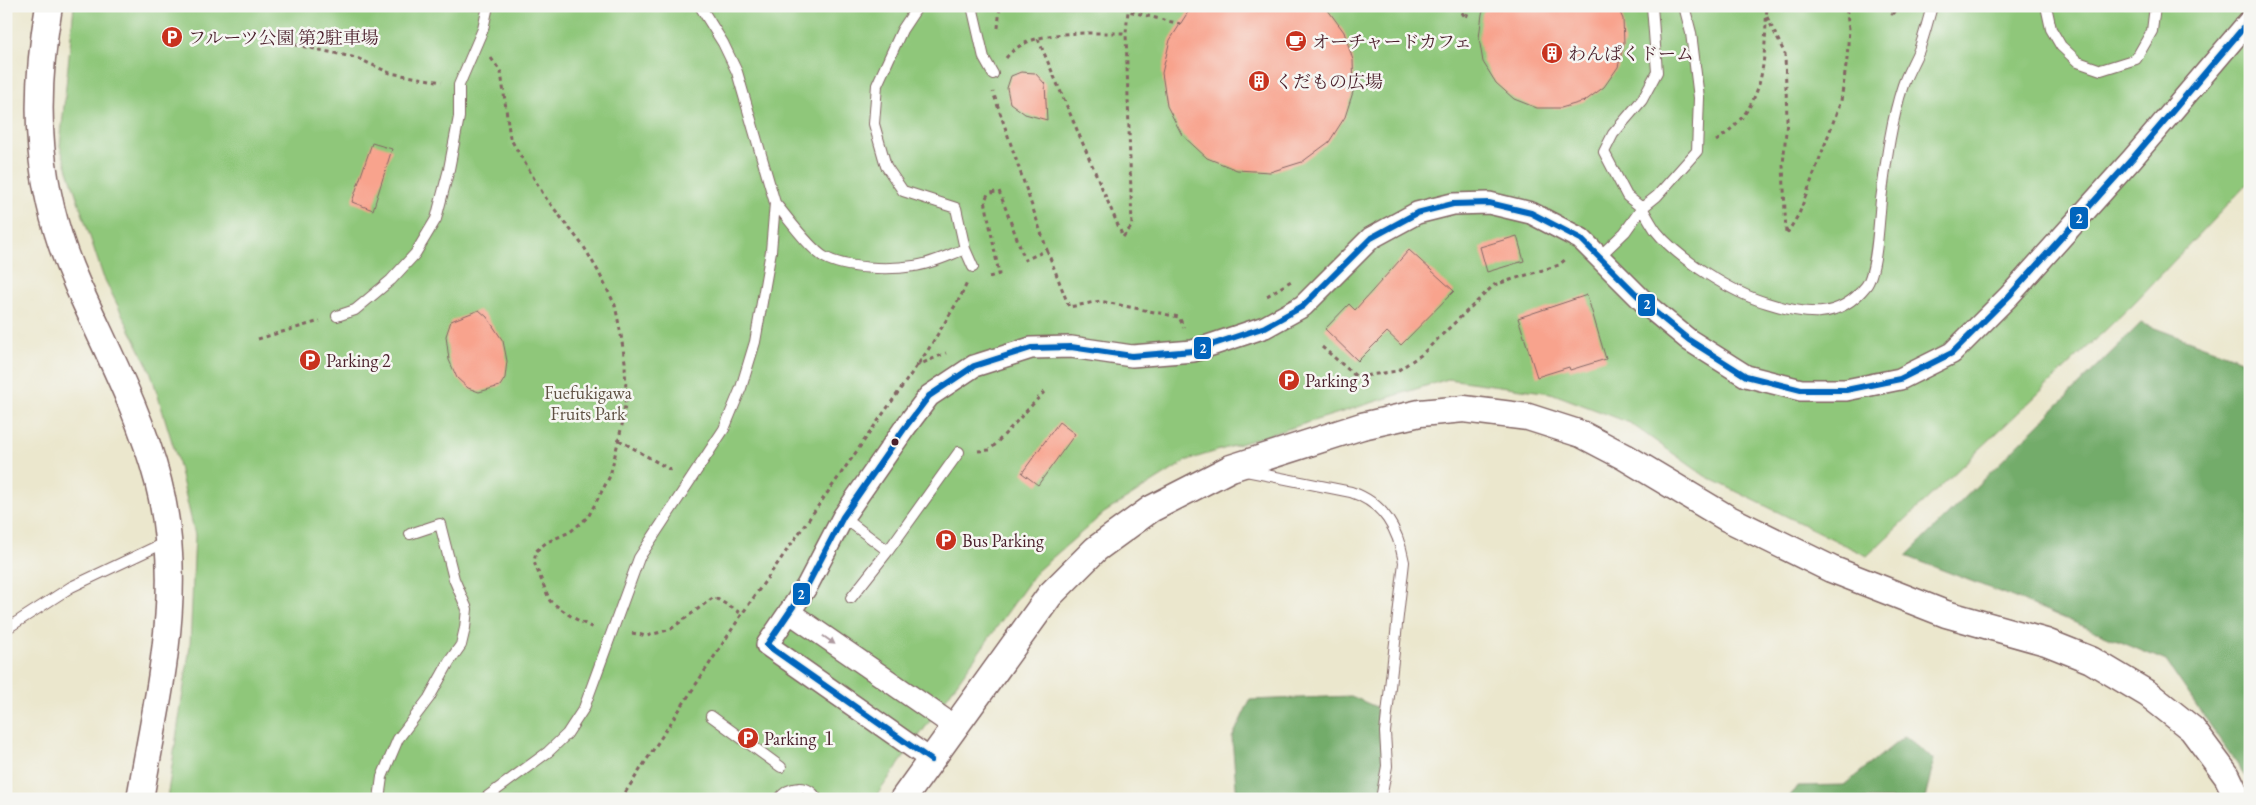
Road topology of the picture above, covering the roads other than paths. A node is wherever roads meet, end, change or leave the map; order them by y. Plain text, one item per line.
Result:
1 (49, 6) edge
2 (488, 6) edge
3 (700, 6) edge
4 (918, 6) edge
5 (972, 6) edge
6 (1652, 6) edge
7 (1684, 6) edge
8 (1932, 6) edge
9 (2046, 6) edge
10 (2155, 6) edge
11 (2250, 20) edge
12 (993, 74) road end
13 (775, 203) junction
14 (1642, 208) junction
15 (965, 249) junction
16 (1592, 250) junction
17 (973, 267) road end
18 (337, 316) road end
19 (959, 452) road end
20 (1231, 468) junction
21 (843, 517) junction
22 (410, 534) dead end
23 (169, 541) junction
24 (888, 551) junction
25 (851, 598) dead end
26 (789, 612) junction
27 (6, 629) edge
28 (711, 716) dead end
29 (954, 726) junction
30 (931, 760) junction
31 (781, 767) dead end
32 (140, 799) edge
33 (379, 799) edge
34 (484, 799) edge
35 (780, 799) edge
36 (817, 799) edge
37 (903, 799) edge
38 (1381, 799) edge
39 (2238, 799) edge

1 - 23 street
2 - 18 lane
3 - 13 lane
4 - 15 lane
5 - 12 lane
6 - 14 lane
7 - 14 lane
8 - 14 lane
9 - 10 lane
11 - 16 street
13 - 15 lane
13 - 34 lane
14 - 16 lane
15 - 17 lane
16 - 21 street
19 - 24 lane
20 - 29 street
20 - 38 lane
20 - 39 street
21 - 24 lane
21 - 26 street
22 - 33 lane
23 - 27 lane
23 - 32 street
24 - 25 lane
26 -> 29 street
26 - 30 street
28 - 31 lane
29 - 30 street
30 - 37 street
35 - 36 lane

